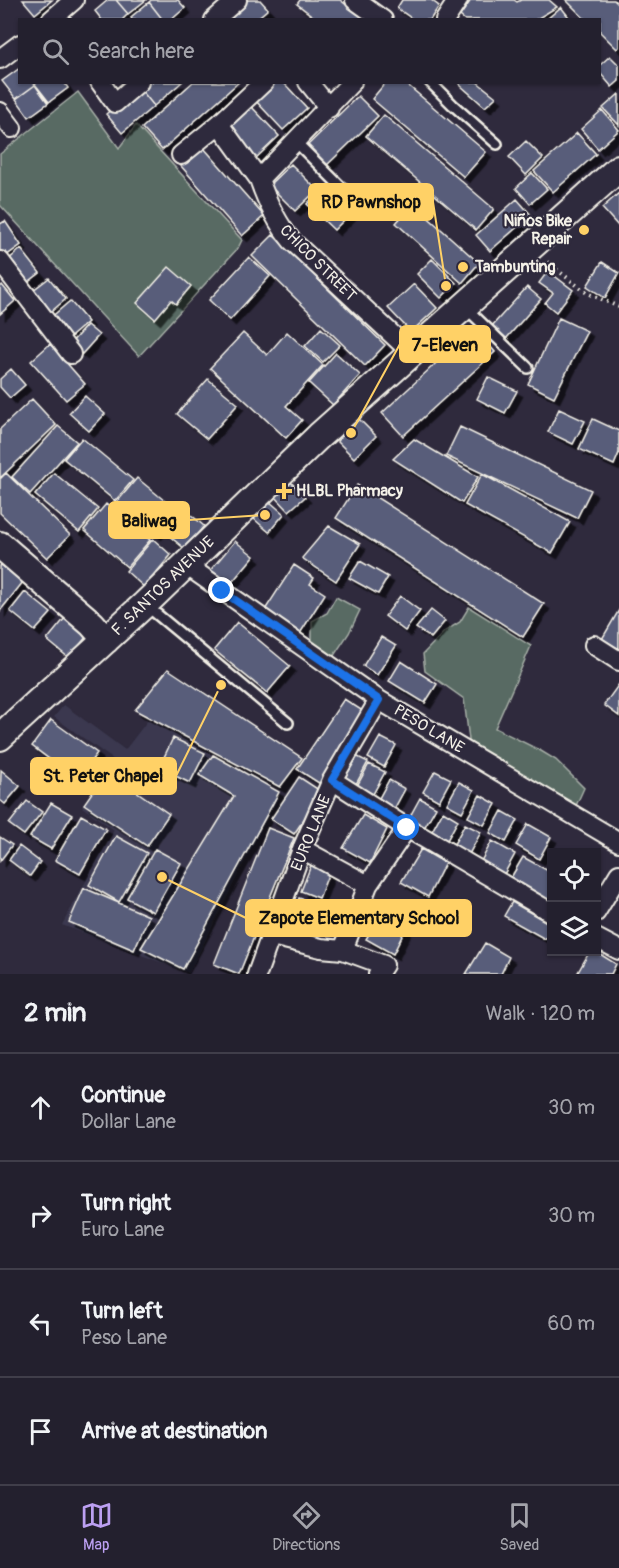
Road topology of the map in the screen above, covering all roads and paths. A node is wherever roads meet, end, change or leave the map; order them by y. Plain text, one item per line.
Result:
1 (74, 0) edge
2 (237, 0) edge
3 (356, 0) edge
4 (458, 0) edge
5 (53, 18) edge
6 (216, 18) edge
7 (380, 18) edge
8 (446, 18) edge
9 (18, 46) edge
10 (0, 59) edge
11 (101, 84) edge
12 (137, 84) edge
13 (262, 84) edge
14 (310, 84) edge
15 (350, 84) edge
16 (432, 84) edge
17 (328, 108) junction
18 (0, 112) edge
19 (219, 124) junction
20 (12, 128) dead end
21 (296, 142) junction
22 (497, 144) dead end
23 (181, 155) dead end
24 (618, 172) edge
25 (259, 179) junction
26 (357, 203) dead end
27 (529, 249) junction
28 (0, 261) edge
29 (465, 307) junction
30 (619, 308) edge
31 (412, 353) junction
32 (71, 354) dead end
33 (528, 368) dead end
34 (0, 545) edge
35 (186, 565) junction
36 (145, 604) junction
37 (106, 640) junction
38 (594, 645) dead end
39 (619, 661) edge
40 (379, 700) junction
41 (288, 723) dead end
42 (0, 737) edge
43 (332, 780) junction
44 (407, 828) junction
45 (619, 842) edge
46 (302, 849) junction
47 (619, 874) edge
48 (368, 885) junction
49 (601, 905) edge
50 (547, 909) edge
51 (272, 936) junction
52 (601, 940) edge
53 (343, 950) junction
54 (619, 950) edge
55 (381, 970) edge
56 (257, 974) edge

1 - 5 street
2 - 6 street
3 - 7 street
4 - 8 street
9 - 10 street
11 - 12 street
13 - 19 street
14 - 17 street
15 - 17 street
16 - 22 lane
17 - 21 street
18 - 20 street
19 - 23 street
19 - 25 street, CHICO STREET
21 - 25 street
21 - 26 lane
24 - 27 street, F. SANTOS AVENUE
25 - 31 street, CHICO STREET
27 - 29 street, F. SANTOS AVENUE
27 - 30 path
28 - 32 street
29 - 31 street, F. SANTOS AVENUE
29 - 33 lane
31 - 35 street, F. SANTOS AVENUE
34 - 37 street
35 - 36 street, F. SANTOS AVENUE
35 - 40 street, PESO LANE
36 - 37 street, F. SANTOS AVENUE
36 - 41 lane
37 - 42 street, F. SANTOS AVENUE
38 - 39 street
40 - 43 street, EURO LANE
40 - 45 street, PESO LANE
43 - 44 street
43 - 46 street, EURO LANE
44 - 48 street
44 - 50 street
46 - 48 street
46 - 51 street, EURO LANE
47 - 49 street
48 - 53 street
51 - 53 street
51 - 56 street, EURO LANE
52 - 54 street
53 - 55 street

